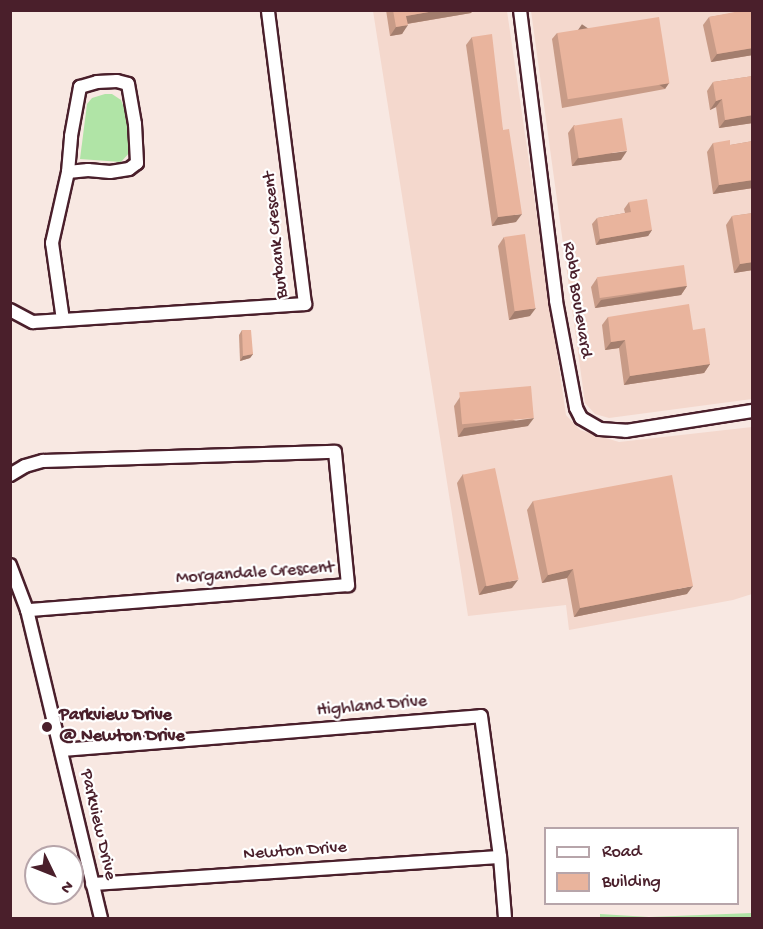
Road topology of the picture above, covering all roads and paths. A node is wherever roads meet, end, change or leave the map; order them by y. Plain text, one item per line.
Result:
1 (268, 10) edge
2 (520, 10) edge
3 (68, 172) junction
4 (10, 310) edge
5 (63, 320) junction
6 (753, 411) edge
7 (10, 475) edge
8 (10, 565) edge
9 (27, 610) junction
10 (62, 750) junction
11 (500, 856) junction
12 (92, 884) junction
13 (101, 918) edge
14 (506, 918) edge

1 - 5 street, Burbank Crescent
2 - 6 street, Robb Boulevard
3 - 3 street
3 - 5 street
4 - 5 street, Burbank Crescent
7 - 9 street, Morgandale Crescent
8 - 9 street, Parkview Drive
9 - 10 street, Parkview Drive
10 - 11 street, Highland Drive
10 - 12 street, Parkview Drive
11 - 12 street, Newton Drive
11 - 14 street, Highland Drive
12 - 13 street, Parkview Drive

